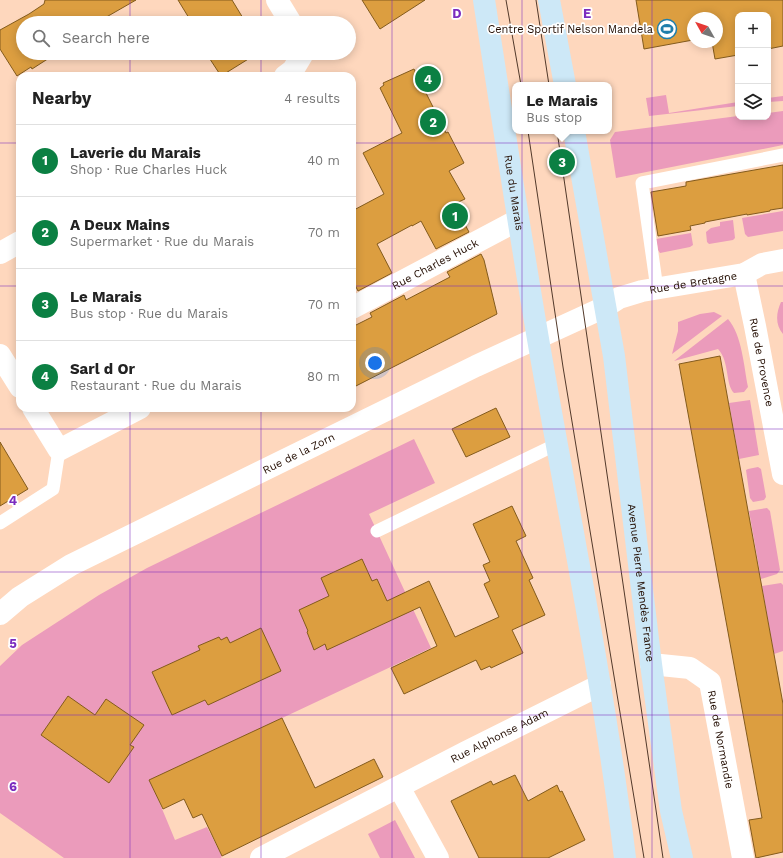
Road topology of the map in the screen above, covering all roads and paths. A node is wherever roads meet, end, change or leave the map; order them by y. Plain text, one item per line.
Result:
1 (276, 0) edge
2 (484, 0) edge
3 (549, 0) edge
4 (286, 16) edge
5 (299, 60) edge
6 (290, 72) edge
7 (564, 82) edge
8 (575, 134) edge
9 (783, 155) edge
10 (518, 220) junction
11 (16, 244) edge
12 (0, 253) edge
13 (783, 260) edge
14 (744, 274) junction
15 (657, 289) junction
16 (356, 306) edge
17 (605, 308) junction
18 (538, 337) junction
19 (0, 355) edge
20 (16, 381) edge
21 (35, 412) edge
22 (132, 412) edge
23 (557, 444) junction
24 (59, 450) junction
25 (783, 474) edge
26 (0, 523) edge
27 (378, 532) dead end
28 (0, 614) edge
29 (651, 664) junction
30 (600, 685) junction
31 (399, 787) junction
32 (261, 858) edge
33 (438, 858) edge
34 (625, 858) edge
35 (682, 858) edge
36 (743, 858) edge

1 - 4 street
2 - 10 main road, Rue du Marais
3 - 7 main road
5 - 6 street
8 - 17 main road
9 - 15 lane
10 - 16 street, Rue Charles Huck
10 - 18 main road, Rue du Marais
11 - 12 street
13 - 14 street, Rue de Bretagne
14 - 15 street, Rue de Bretagne
14 - 25 street, Rue de Provence
15 - 17 street, Rue de Bretagne
17 - 18 street, Rue de la Zorn
17 - 29 main road, Avenue Pierre Mendès France
18 - 23 main road
18 - 28 street, Rue de la Zorn
19 - 20 street
21 - 24 street
22 - 24 street
23 - 27 lane
23 - 30 main road
24 - 26 lane
29 - 35 main road, Avenue Pierre Mendès France
29 - 36 street, Rue de Normandie
30 - 31 street, Rue Alphonse Adam
30 - 34 main road
31 - 32 street, Rue Alphonse Adam
31 - 33 street

